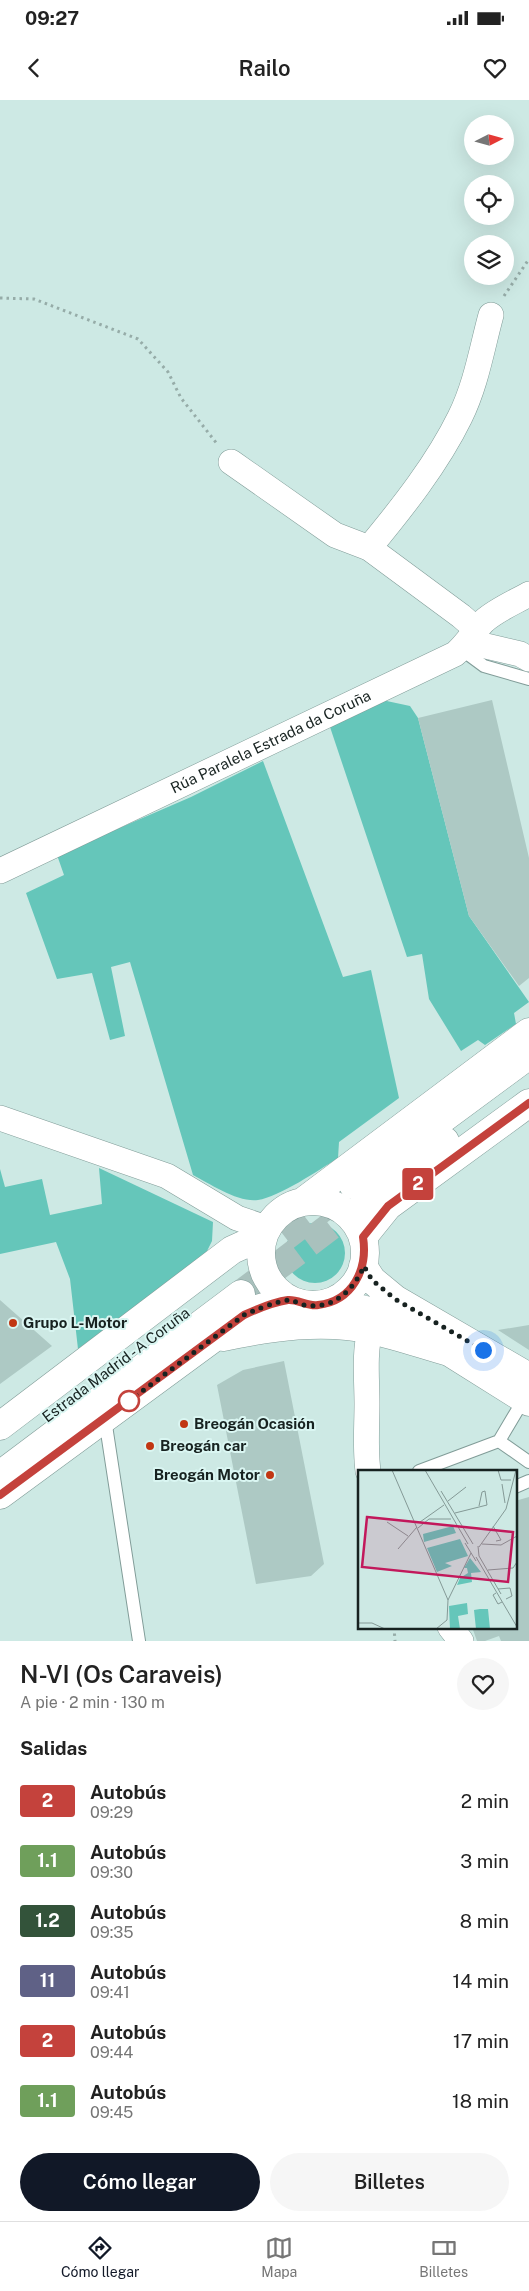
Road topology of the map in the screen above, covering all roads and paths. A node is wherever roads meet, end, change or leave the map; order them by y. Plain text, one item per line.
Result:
1 (529, 259) edge
2 (0, 298) edge
3 (491, 314) joint
4 (231, 462) joint
5 (369, 548) junction
6 (529, 594) edge
7 (469, 640) junction
8 (529, 659) edge
9 (529, 679) edge
10 (0, 871) edge
11 (529, 1032) edge
12 (529, 1055) edge
13 (529, 1078) edge
14 (529, 1103) edge
15 (0, 1118) edge
16 (304, 1200) junction
17 (264, 1232) junction
18 (363, 1237) junction
19 (364, 1266) junction
20 (289, 1300) junction
21 (331, 1302) junction
22 (370, 1330) junction
23 (214, 1339) junction
24 (449, 1352) junction
25 (528, 1392) edge
26 (105, 1419) junction
27 (0, 1426) edge
28 (499, 1441) junction
29 (0, 1452) edge
30 (529, 1462) edge
31 (368, 1470) edge
32 (423, 1470) edge
33 (0, 1475) edge
34 (529, 1481) edge
35 (516, 1487) edge
36 (0, 1495) edge
37 (394, 1628) edge
38 (451, 1628) edge
39 (139, 1641) edge
40 (395, 1641) edge
41 (461, 1641) edge

1 - 3 path
2 - 4 path
3 - 5 street
4 - 5 street
5 - 7 street
6 - 7 street, Rúa Paralela Estrada da Coruña
7 - 8 street
7 - 9 lane
7 - 10 street, Rúa Paralela Estrada da Coruña
11 - 16 main road
12 - 13 main road
14 - 18 main road
15 - 17 street
16 - 17 main road
16 - 18 main road
17 - 20 main road
17 - 27 main road
18 - 19 main road
19 - 21 main road
19 - 25 main road
20 - 21 main road
20 - 23 main road
21 - 24 main road
22 - 23 main road
22 - 24 main road
22 - 31 street
23 - 26 main road
24 - 25 main road
25 - 28 lane
26 - 36 main road
26 - 39 lane
28 - 30 lane
28 - 32 lane
29 - 33 main road, Estrada Madrid - A Coruña
34 - 35 lane
37 - 40 path
38 - 41 street

